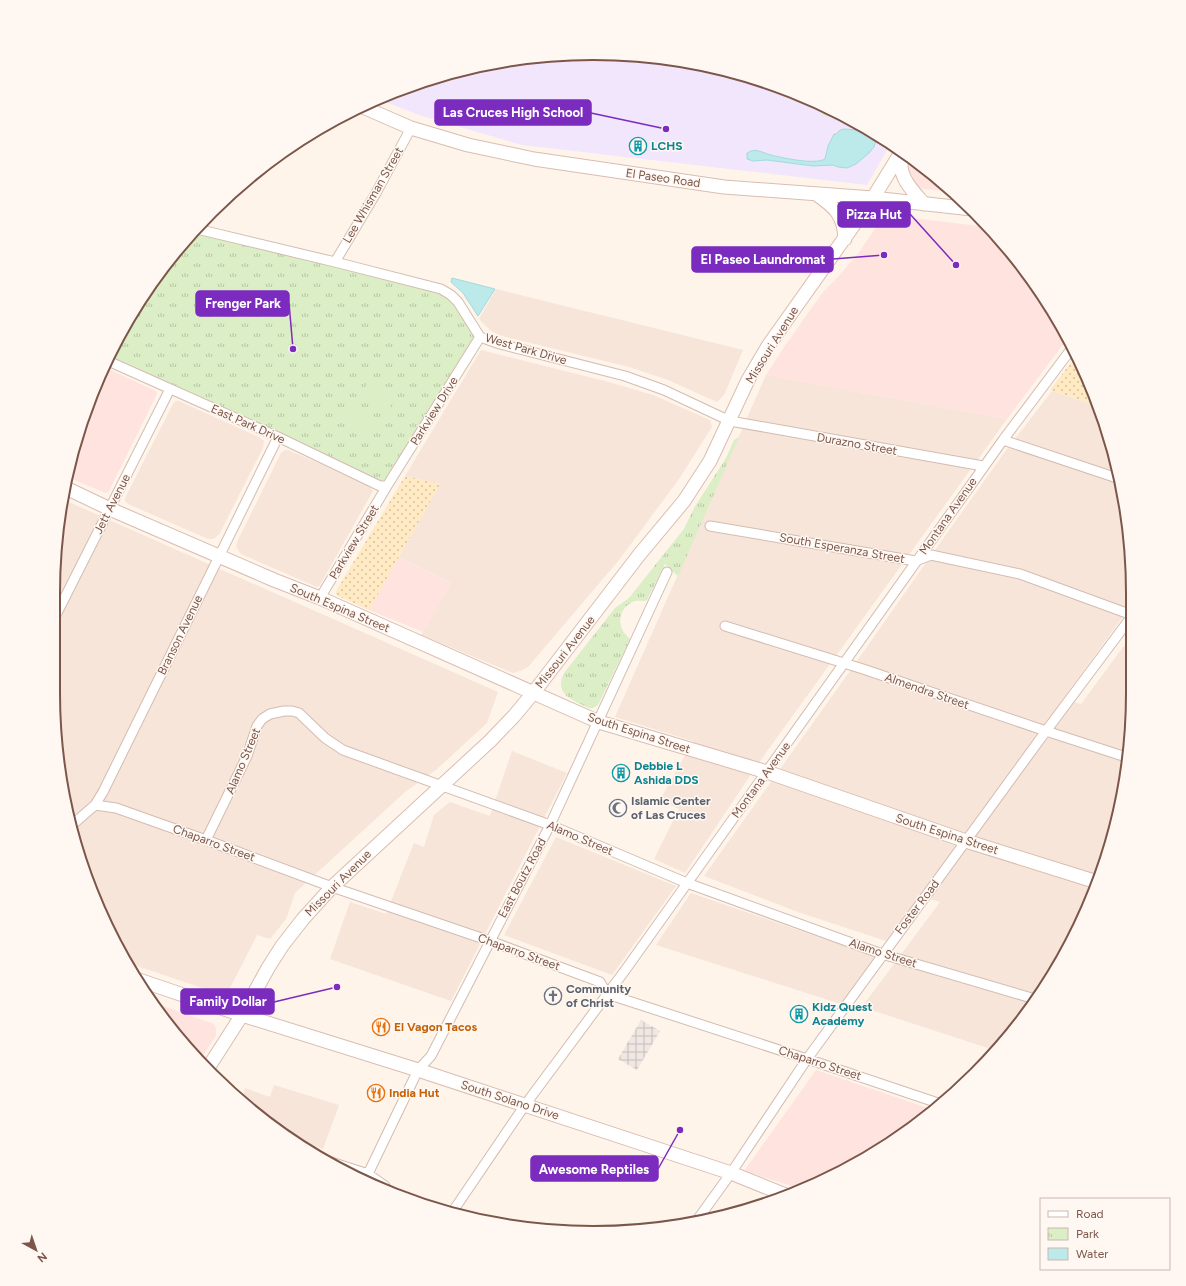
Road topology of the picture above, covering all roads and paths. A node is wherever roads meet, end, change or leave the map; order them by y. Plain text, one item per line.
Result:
1 (369, 110) edge
2 (411, 128) junction
3 (899, 157) edge
4 (902, 159) edge
5 (815, 194) junction
6 (873, 198) junction
7 (924, 204) junction
8 (961, 208) edge
9 (203, 230) edge
10 (844, 239) junction
11 (335, 262) junction
12 (480, 337) junction
13 (1069, 353) edge
14 (112, 363) edge
15 (170, 389) junction
16 (730, 421) junction
17 (278, 437) junction
18 (1003, 440) junction
19 (983, 466) junction
20 (1113, 477) edge
21 (387, 486) junction
22 (70, 490) edge
23 (110, 509) junction
24 (710, 526) dead end
25 (219, 556) junction
26 (916, 561) junction
27 (667, 572) dead end
28 (320, 598) junction
29 (60, 607) edge
30 (1126, 614) edge
31 (1126, 624) edge
32 (725, 626) dead end
33 (844, 664) junction
34 (534, 692) junction
35 (599, 722) junction
36 (1046, 731) junction
37 (1122, 756) edge
38 (767, 772) junction
39 (441, 786) junction
40 (95, 805) junction
41 (76, 822) edge
42 (550, 825) junction
43 (206, 840) junction
44 (966, 841) junction
45 (1092, 880) edge
46 (687, 883) junction
47 (332, 887) junction
48 (490, 941) junction
49 (882, 954) junction
50 (146, 982) edge
51 (607, 994) junction
52 (1030, 998) edge
53 (242, 1015) junction
54 (807, 1058) junction
55 (211, 1064) edge
56 (418, 1070) junction
57 (934, 1102) edge
58 (525, 1105) junction
59 (731, 1173) junction
60 (367, 1176) edge
61 (779, 1192) edge
62 (456, 1208) edge
63 (701, 1215) edge

1 - 2 main road, El Paseo Road
2 - 5 main road, El Paseo Road
2 - 11 street, Lee Whisman Street
3 - 6 main road
4 - 7 main road
5 - 6 main road, El Paseo Road
5 - 10 main road
6 - 7 main road, El Paseo Road
6 - 10 main road, Missouri Avenue
7 - 8 main road, El Paseo Road
9 - 11 street, West Park Drive
10 - 16 main road, Missouri Avenue
11 - 12 street, West Park Drive
12 - 16 street, West Park Drive
12 - 21 street, Parkview Drive
13 - 18 street, Montana Avenue
14 - 15 street, East Park Drive
15 - 17 street, East Park Drive
15 - 23 street, Jett Avenue
16 - 19 street, Durazno Street
16 - 34 main road, Missouri Avenue
17 - 21 street, East Park Drive
17 - 25 street, Branson Avenue
18 - 19 street, Montana Avenue
18 - 20 street
19 - 26 street, Montana Avenue
21 - 28 street, Parkview Street
22 - 23 main road, South Espina Street
23 - 25 main road, South Espina Street
23 - 29 street, Jett Avenue
24 - 26 street, South Esperanza Street
25 - 28 main road, South Espina Street
25 - 40 street, Branson Avenue
26 - 30 street, South Esperanza Street
26 - 33 street, Montana Avenue
27 - 35 street, East Boutz Road
28 - 34 main road, South Espina Street
31 - 36 street, Foster Road
32 - 33 street, Almendra Street
33 - 36 street, Almendra Street
33 - 38 street, Montana Avenue
34 - 35 main road, South Espina Street
34 - 39 main road, Missouri Avenue
35 - 38 main road, South Espina Street
35 - 42 street, East Boutz Road
36 - 37 street, Almendra Street
36 - 44 street, Foster Road
38 - 44 main road, South Espina Street
38 - 46 street, Montana Avenue
39 - 42 street, Alamo Street
39 - 43 street, Alamo Street
39 - 47 main road, Missouri Avenue
40 - 41 street, Branson Avenue
40 - 43 street, Chaparro Street
42 - 46 street, Alamo Street
42 - 48 street, East Boutz Road
43 - 47 street, Chaparro Street
44 - 45 main road, South Espina Street
44 - 49 street, Foster Road
46 - 49 street, Alamo Street
46 - 51 street, Montana Avenue
47 - 48 street, Chaparro Street
47 - 53 main road, Missouri Avenue
48 - 51 street, Chaparro Street
48 - 56 street, East Boutz Road
49 - 52 street, Alamo Street
49 - 54 street, Foster Road
50 - 53 main road, South Solano Drive
51 - 54 street, Chaparro Street
51 - 58 street, Montana Avenue
53 - 55 main road, Missouri Avenue
53 - 56 main road, South Solano Drive
54 - 57 street, Chaparro Street
54 - 59 street, Foster Road
56 - 58 main road, South Solano Drive
56 - 60 street, East Boutz Road
58 - 59 main road, South Solano Drive
58 - 62 street, Montana Avenue
59 - 61 main road, South Solano Drive
59 - 63 street, Foster Road

